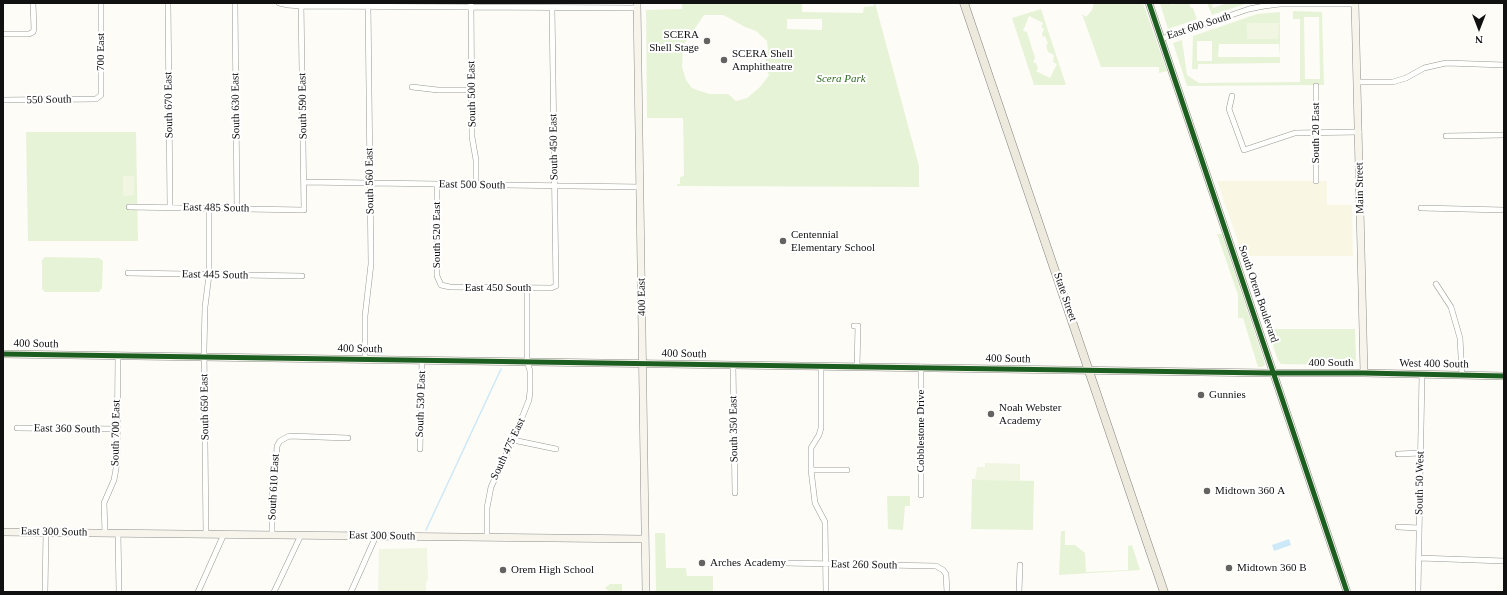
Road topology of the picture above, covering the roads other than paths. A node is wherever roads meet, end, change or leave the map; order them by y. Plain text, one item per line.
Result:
1 (33, 3) edge
2 (102, 3) edge
3 (168, 3) edge
4 (235, 3) edge
5 (279, 3) edge
6 (964, 3) edge
7 (1149, 3) edge
8 (301, 4) edge
9 (1355, 4) edge
10 (368, 5) edge
11 (471, 5) edge
12 (637, 5) edge
13 (552, 8) junction
14 (3, 34) edge
15 (1161, 39) junction
16 (1504, 65) edge
17 (1358, 82) junction
18 (1316, 86) dead end
19 (412, 87) dead end
20 (472, 90) junction
21 (1232, 96) dead end
22 (96, 99) joint
23 (3, 100) edge
24 (1316, 132) junction
25 (1359, 132) junction
26 (1446, 136) dead end
27 (1504, 136) edge
28 (1316, 181) dead end
29 (304, 182) junction
30 (370, 183) junction
31 (437, 184) junction
32 (476, 185) junction
33 (554, 185) junction
34 (640, 187) junction
35 (129, 207) dead end
36 (170, 207) junction
37 (209, 208) junction
38 (237, 208) junction
39 (1421, 208) dead end
40 (304, 210) joint
41 (1504, 210) edge
42 (128, 273) dead end
43 (209, 274) junction
44 (302, 276) dead end
45 (1436, 284) dead end
46 (441, 285) joint
47 (556, 286) joint
48 (527, 288) junction
49 (854, 326) dead end
50 (3, 354) edge
51 (118, 355) junction
52 (204, 357) junction
53 (365, 359) junction
54 (422, 360) junction
55 (527, 361) junction
56 (642, 364) junction
57 (733, 365) junction
58 (821, 366) junction
59 (857, 367) junction
60 (921, 367) junction
61 (1089, 370) junction
62 (1274, 373) junction
63 (1364, 373) junction
64 (1422, 374) junction
65 (1462, 375) junction
66 (1504, 376) edge
67 (16, 428) dead end
68 (117, 429) junction
69 (348, 438) dead end
70 (513, 440) junction
71 (420, 449) dead end
72 (556, 449) dead end
73 (1421, 453) junction
74 (1398, 454) dead end
75 (811, 470) junction
76 (847, 470) dead end
77 (735, 493) dead end
78 (921, 495) dead end
79 (1398, 527) dead end
80 (1419, 528) junction
81 (3, 532) edge
82 (46, 532) junction
83 (104, 533) junction
84 (118, 533) junction
85 (206, 534) junction
86 (224, 534) junction
87 (272, 534) junction
88 (301, 534) junction
89 (376, 536) junction
90 (487, 537) junction
91 (645, 539) junction
92 (1419, 558) junction
93 (1504, 560) edge
94 (785, 563) dead end
95 (826, 564) junction
96 (1020, 565) dead end
97 (45, 592) edge
98 (119, 592) edge
99 (198, 592) edge
100 (274, 592) edge
101 (351, 592) edge
102 (646, 592) edge
103 (826, 592) edge
104 (947, 592) edge
105 (1019, 592) edge
106 (1164, 592) edge
107 (1347, 592) edge
108 (1418, 592) edge

1 - 14 street
2 - 22 street, 700 East
3 - 36 street, South 670 East
4 - 38 street, South 630 East
5 - 8 street
6 - 61 main road, State Street
7 - 15 street, South Orem Boulevard
8 - 10 street
8 - 29 street, South 590 East
9 - 15 street, East 600 South
9 - 17 street, Main Street
10 - 11 street
10 - 30 street, South 560 East
11 - 13 street
11 - 20 street, South 500 East
12 - 13 street
12 - 34 street, 400 East
13 - 33 street, South 450 East
15 - 62 street, South Orem Boulevard
16 - 17 street
17 - 25 street, Main Street
18 - 24 street, South 20 East
19 - 20 street
20 - 32 street, South 500 East
21 - 24 street
22 - 23 street, 550 South
24 - 25 street
24 - 28 street, South 20 East
25 - 63 street, Main Street
26 - 27 street
29 - 30 street, East 500 South
29 - 40 street, South 590 East
30 - 31 street, East 500 South
30 - 53 street, South 560 East
31 - 32 street, East 500 South
31 - 46 street, South 520 East
32 - 33 street, East 500 South
33 - 34 street, East 500 South
33 - 47 street, South 450 East
34 - 56 street, 400 East
35 - 36 street, East 485 South
36 - 37 street, East 485 South
37 - 38 street, East 485 South
37 - 43 street, South 650 East
38 - 40 street, East 485 South
39 - 41 street
42 - 43 street, East 445 South
43 - 44 street, East 445 South
43 - 52 street, South 650 East
45 - 65 street
46 - 48 street, East 450 South
47 - 48 street, East 450 South
48 - 55 street, South 475 East
49 - 59 street
50 - 51 street, 400 South
51 - 52 street, 400 South
51 - 68 street, South 700 East
52 - 53 street, 400 South
52 - 85 street, South 650 East
53 - 54 street, 400 South
54 - 55 street, 400 South
54 - 71 street, South 530 East
55 - 56 street, 400 South
55 - 70 street, South 475 East
56 - 57 street, 400 South
56 - 91 street, 400 East
57 - 58 street, 400 South
57 - 77 street, South 350 East
58 - 59 street, 400 South
58 - 75 street
59 - 60 street, 400 South
60 - 61 street, 400 South
60 - 78 street, Cobblestone Drive
61 - 62 street, 400 South
61 - 106 main road, State Street
62 - 63 street, 400 South
62 - 107 street, South Orem Boulevard
63 - 64 street, West 400 South
64 - 65 street, West 400 South
64 - 73 street, South 50 West
65 - 66 street, West 400 South
67 - 68 street, East 360 South
68 - 83 street, South 700 East
69 - 87 street, South 610 East
70 - 72 street
70 - 90 street, South 475 East
73 - 74 street
73 - 80 street, South 50 West
75 - 76 street
75 - 95 street
79 - 80 street
80 - 92 street, South 50 West
81 - 82 street, East 300 South
82 - 83 street, East 300 South
82 - 97 street
83 - 84 street, East 300 South
84 - 85 street, East 300 South
84 - 98 street
85 - 86 street, East 300 South
86 - 87 street, East 300 South
86 - 99 street
87 - 88 street, East 300 South
88 - 89 street, East 300 South
88 - 100 street
89 - 90 street, East 300 South
89 - 101 street
90 - 91 street, East 300 South
91 - 102 street, 400 East
92 - 93 street
92 - 108 street, South 50 West
94 - 95 street, East 260 South
95 - 103 street
95 - 104 street, East 260 South
96 - 105 street

